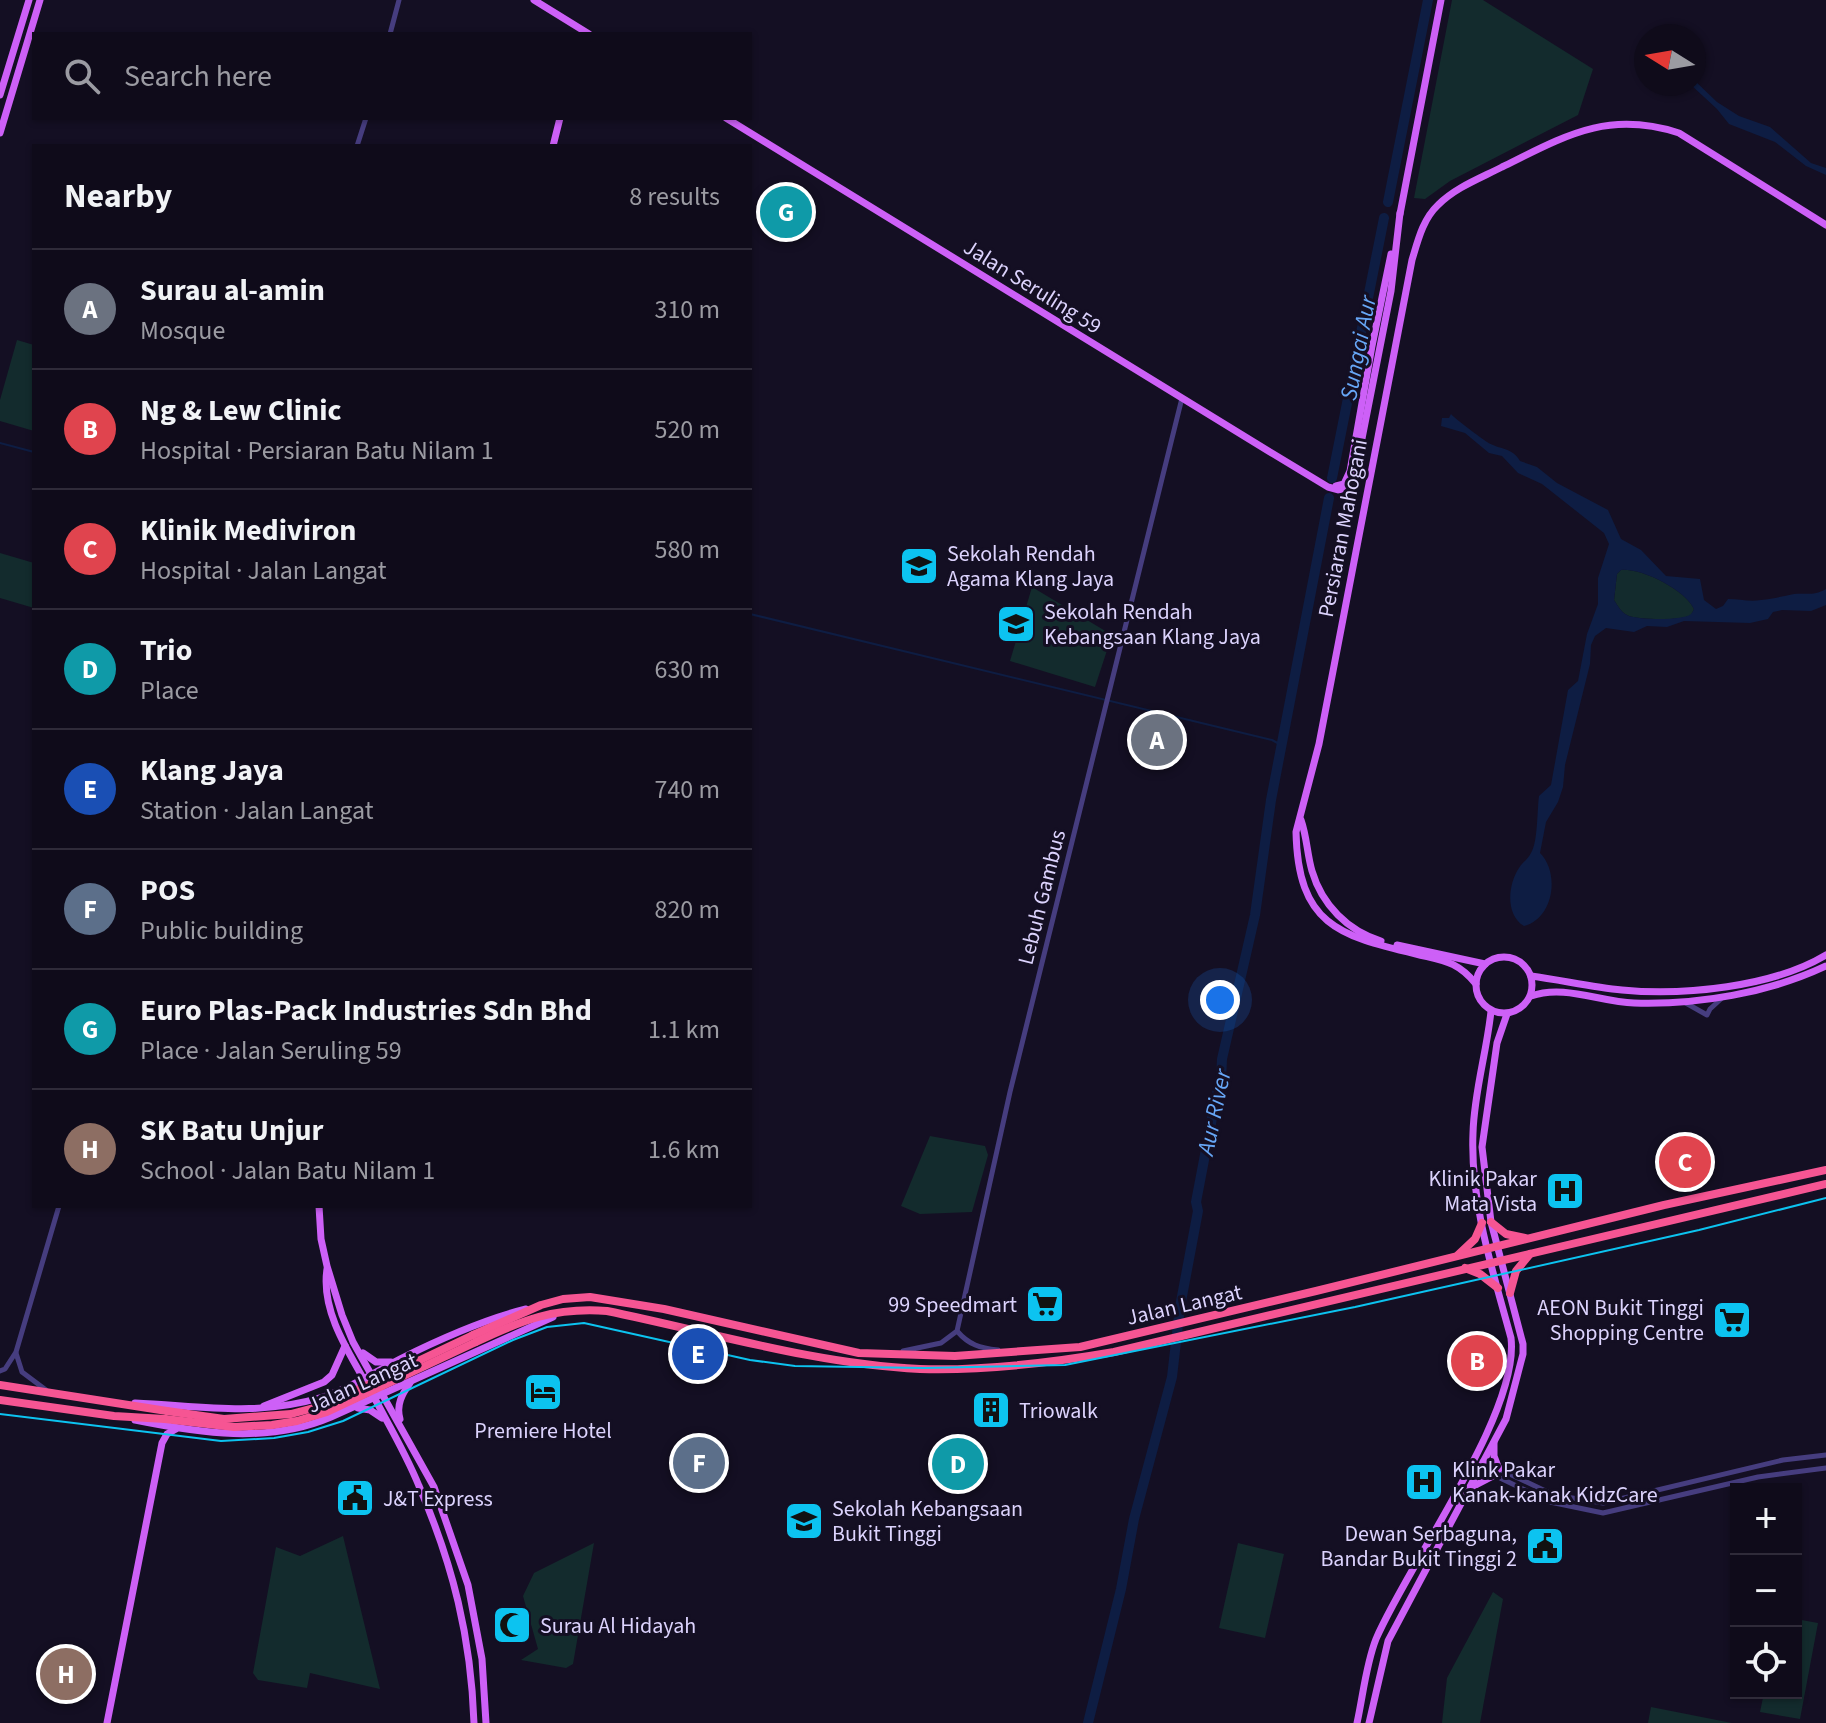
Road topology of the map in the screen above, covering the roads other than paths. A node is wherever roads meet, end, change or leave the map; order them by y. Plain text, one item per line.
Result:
1 (29, 0) edge
2 (40, 0) edge
3 (399, 0) edge
4 (534, 0) edge
5 (1441, 0) edge
6 (391, 32) edge
7 (584, 32) edge
8 (0, 95) edge
9 (365, 120) edge
10 (560, 120) edge
11 (729, 120) edge
12 (0, 133) edge
13 (358, 144) edge
14 (554, 144) edge
15 (1826, 225) edge
16 (1182, 398) junction
17 (1300, 818) junction
18 (1826, 955) edge
19 (1485, 964) junction
20 (1826, 966) edge
21 (1531, 976) junction
22 (1476, 984) junction
23 (1726, 995) junction
24 (1531, 996) junction
25 (1681, 1000) junction
26 (1491, 1011) junction
27 (1507, 1014) junction
28 (1826, 1170) edge
29 (1826, 1184) edge
30 (58, 1208) edge
31 (319, 1208) edge
32 (1486, 1223) junction
33 (1534, 1238) junction
34 (1498, 1247) junction
35 (1488, 1249) junction
36 (1530, 1254) junction
37 (1454, 1258) junction
38 (1501, 1260) junction
39 (1491, 1262) junction
40 (1465, 1268) junction
41 (1498, 1288) junction
42 (1510, 1293) junction
43 (541, 1305) junction
44 (565, 1310) junction
45 (957, 1331) junction
46 (474, 1338) junction
47 (349, 1344) junction
48 (16, 1352) junction
49 (1011, 1352) junction
50 (414, 1353) junction
51 (886, 1354) junction
52 (397, 1361) junction
53 (0, 1371) edge
54 (372, 1375) junction
55 (420, 1375) junction
56 (363, 1379) junction
57 (411, 1381) junction
58 (0, 1385) edge
59 (49, 1393) junction
60 (378, 1396) junction
61 (322, 1397) junction
62 (0, 1400) edge
63 (124, 1403) junction
64 (352, 1408) junction
65 (251, 1410) junction
66 (166, 1415) junction
67 (114, 1416) junction
68 (331, 1417) junction
69 (387, 1422) junction
70 (147, 1423) junction
71 (182, 1429) junction
72 (404, 1431) junction
73 (1495, 1441) junction
74 (162, 1443) junction
75 (1826, 1455) edge
76 (1472, 1461) junction
77 (1482, 1465) junction
78 (1826, 1468) edge
79 (1497, 1472) junction
80 (1470, 1489) junction
81 (107, 1723) edge
82 (474, 1723) edge
83 (486, 1723) edge
84 (1357, 1723) edge
85 (1369, 1723) edge

1 - 8 main road
2 - 12 main road
3 - 6 street
4 - 7 main road
5 - 16 main road, Jalan Seruling 59
9 - 13 street
10 - 14 main road
11 - 16 main road, Jalan Seruling 59
15 - 17 main road, Persiaran Mahogani
16 - 45 street, Lebuh Gambus
17 - 19 main road, Persiaran Mahogani
17 - 22 main road, Persiaran Mahogani
18 - 21 main road
19 - 21 main road
19 - 22 main road
20 - 23 main road
21 - 24 main road
22 - 26 main road
23 - 25 main road
23 - 25 street
24 - 25 main road
24 - 27 main road
26 - 27 main road
26 - 32 main road
27 - 32 main road
28 - 33 highway, Jalan Langat
29 - 36 highway, Jalan Langat
30 - 48 street
31 - 47 main road
32 - 33 highway
32 - 34 main road
32 - 35 main road
32 - 37 highway
33 - 34 highway, Jalan Langat
34 - 35 highway, Jalan Langat
34 - 38 main road
35 - 37 highway, Jalan Langat
35 - 39 main road
36 - 38 highway, Jalan Langat
36 - 42 highway
37 - 49 highway, Jalan Langat
38 - 39 highway, Jalan Langat
38 - 42 main road
39 - 40 highway, Jalan Langat
39 - 41 main road
40 - 41 highway
40 - 44 highway, Jalan Langat
41 - 76 main road
42 - 73 main road
43 - 46 highway, Jalan Langat
43 - 50 main road, Jalan Langat
43 - 51 highway, Jalan Langat
44 - 46 highway, Jalan Langat
44 - 55 main road, Jalan Langat
45 - 49 street
45 - 51 street
46 - 66 highway, Jalan Langat, bridge
47 - 52 main road
47 - 54 main road
47 - 56 main road
47 - 65 main road
48 - 53 street
48 - 59 street
49 - 51 highway, Jalan Langat
50 - 52 main road, Jalan Langat
50 - 55 main road
52 - 54 main road, Jalan Langat
54 - 56 main road, Jalan Langat
54 - 60 main road
55 - 57 main road, Jalan Langat
56 - 60 main road
56 - 61 main road, Jalan Langat
57 - 60 main road, Jalan Langat
57 - 72 main road
58 - 59 highway, Jalan Langat
59 - 63 highway, Jalan Langat
60 - 64 main road, Jalan Langat
60 - 69 main road
60 - 72 main road
61 - 65 main road, Jalan Langat
61 - 68 main road
62 - 67 highway, Jalan Langat
63 - 65 main road, Jalan Langat
63 - 66 highway, Jalan Langat
64 - 68 main road, Jalan Langat
64 - 69 main road
66 - 67 highway, Jalan Langat
67 - 70 main road, Jalan Langat
68 - 71 main road, Jalan Langat
69 - 82 main road
70 - 71 main road, Jalan Langat
70 - 74 main road
71 - 74 main road
72 - 83 main road
73 - 77 main road
73 - 79 main road
74 - 81 main road
75 - 79 street
76 - 77 street
76 - 84 main road
77 - 79 street
77 - 80 main road
78 - 79 street
79 - 80 main road
80 - 85 main road

